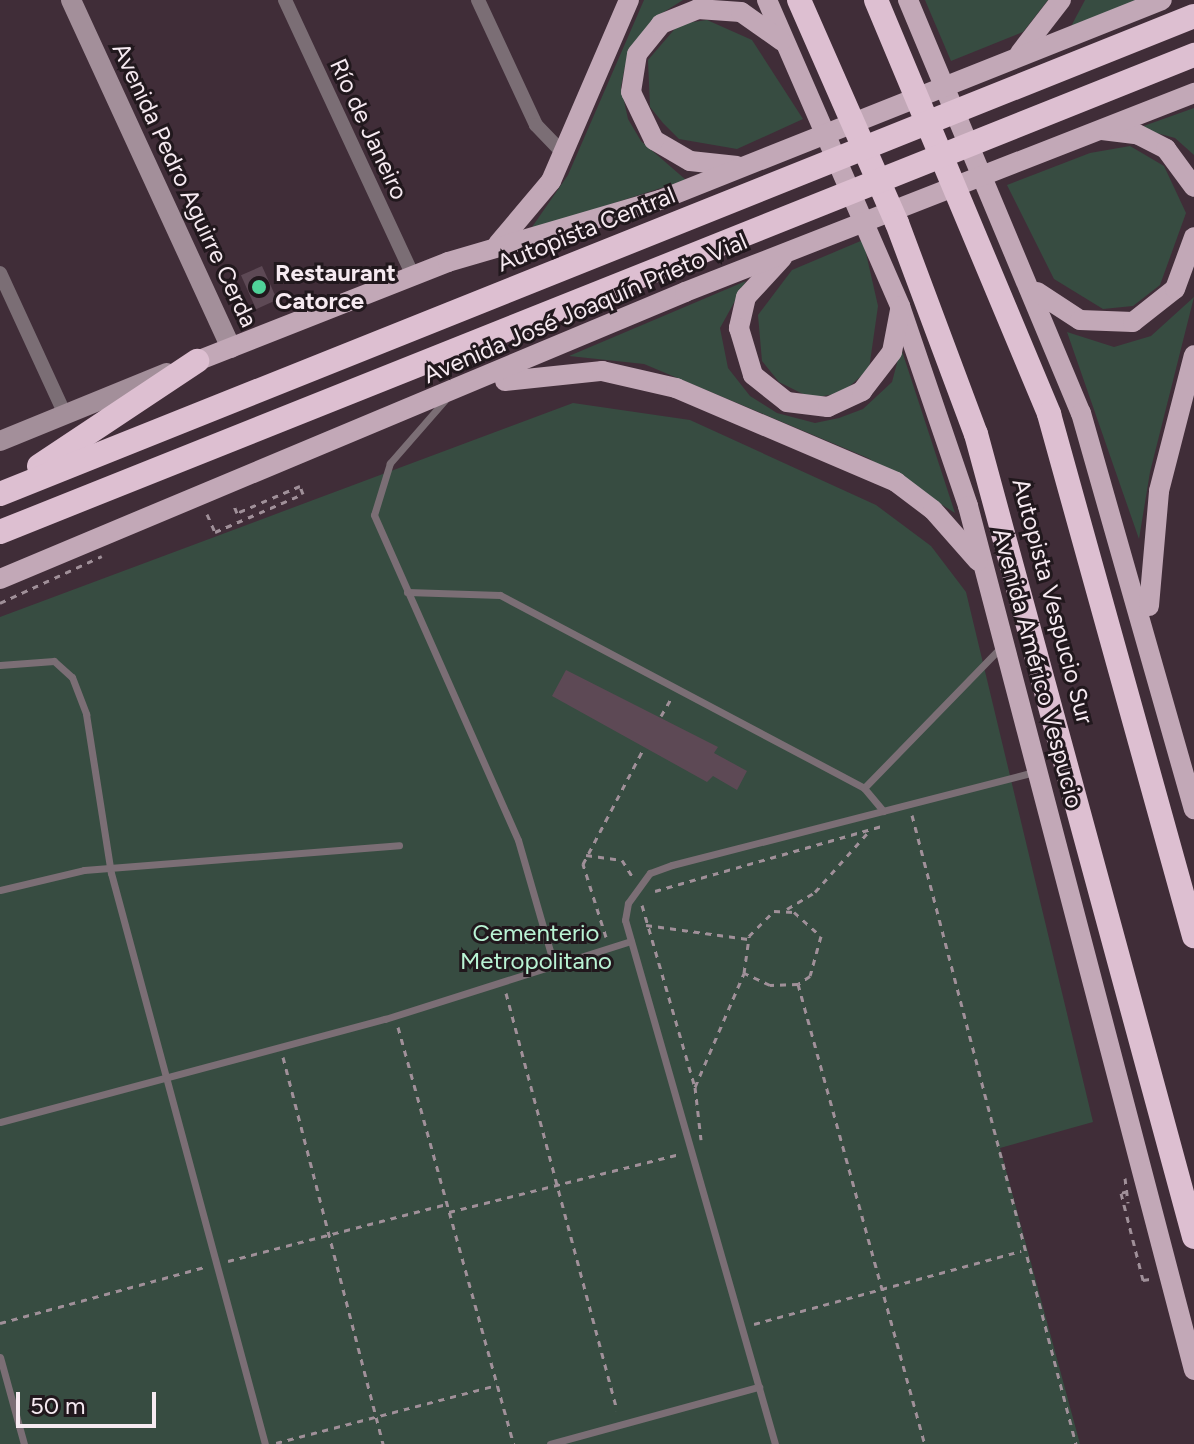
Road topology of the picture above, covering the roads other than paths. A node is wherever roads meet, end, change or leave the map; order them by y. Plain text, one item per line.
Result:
1 (71, 0) edge
2 (285, 0) edge
3 (478, 0) edge
4 (629, 0) edge
5 (767, 0) edge
6 (799, 0) edge
7 (876, 0) edge
8 (1061, 0) edge
9 (1162, 0) edge
10 (911, 5) edge
11 (1194, 16) edge
12 (788, 46) junction
13 (1194, 55) edge
14 (1008, 62) junction
15 (1194, 93) edge
16 (1090, 131) junction
17 (564, 154) junction
18 (757, 162) junction
19 (1194, 187) edge
20 (1194, 237) edge
21 (495, 246) junction
22 (791, 250) junction
23 (0, 273) edge
24 (413, 276) junction
25 (1033, 288) junction
26 (900, 306) junction
27 (231, 348) junction
28 (1194, 355) edge
29 (197, 361) junction
30 (451, 393) junction
31 (65, 414) junction
32 (0, 441) edge
33 (0, 492) edge
34 (0, 532) edge
35 (988, 576) junction
36 (0, 579) edge
37 (407, 592) junction
38 (1149, 634) junction
39 (1005, 643) junction
40 (0, 665) edge
41 (1039, 771) junction
42 (864, 788) junction
43 (1194, 809) edge
44 (883, 811) junction
45 (399, 845) dead end
46 (111, 873) junction
47 (0, 890) edge
48 (1194, 936) edge
49 (631, 941) junction
50 (554, 965) junction
51 (167, 1076) junction
52 (0, 1122) edge
53 (1194, 1237) edge
54 (0, 1357) edge
55 (1194, 1370) edge
56 (759, 1387) junction
57 (24, 1444) edge
58 (265, 1444) edge
59 (550, 1444) edge
60 (775, 1444) edge

1 - 27 street, Avenida Pedro Aguirre Cerda
2 - 24 street, Río de Janeiro
3 - 17 street
4 - 17 main road
5 - 12 main road, Avenida Américo Vespucio
6 - 53 highway, Autopista Vespucio Sur
7 - 48 highway, Autopista Vespucio Sur
8 - 14 main road
9 - 14 main road
10 - 25 main road
11 - 33 highway, Autopista Central
12 - 18 main road
12 - 26 main road, Avenida Américo Vespucio
13 - 34 highway
14 - 18 main road
15 - 16 main road, Avenida José Joaquín Prieto Vial
16 - 19 main road
16 - 22 main road, Avenida José Joaquín Prieto Vial
17 - 21 main road
18 - 21 main road
20 - 25 main road
21 - 24 main road
22 - 26 main road
22 - 30 main road, Avenida José Joaquín Prieto Vial
23 - 31 street
24 - 27 main road
25 - 38 main road
26 - 35 main road, Avenida Américo Vespucio
27 - 29 main road
28 - 38 main road
29 - 31 street
29 - 33 highway
30 - 35 main road
30 - 36 main road, Avenida José Joaquín Prieto Vial
30 - 37 lane
31 - 32 street
35 - 39 main road, Avenida Américo Vespucio
37 - 42 lane
37 - 50 lane
38 - 43 main road
39 - 41 main road, Avenida Américo Vespucio
39 - 42 lane
40 - 46 lane
41 - 44 lane
41 - 55 main road, Avenida Américo Vespucio
42 - 44 lane
44 - 49 lane
45 - 46 lane
46 - 47 lane
46 - 51 lane
49 - 50 lane
49 - 56 lane
50 - 51 lane
51 - 52 lane
51 - 58 lane
54 - 57 lane
56 - 59 lane
56 - 60 lane

